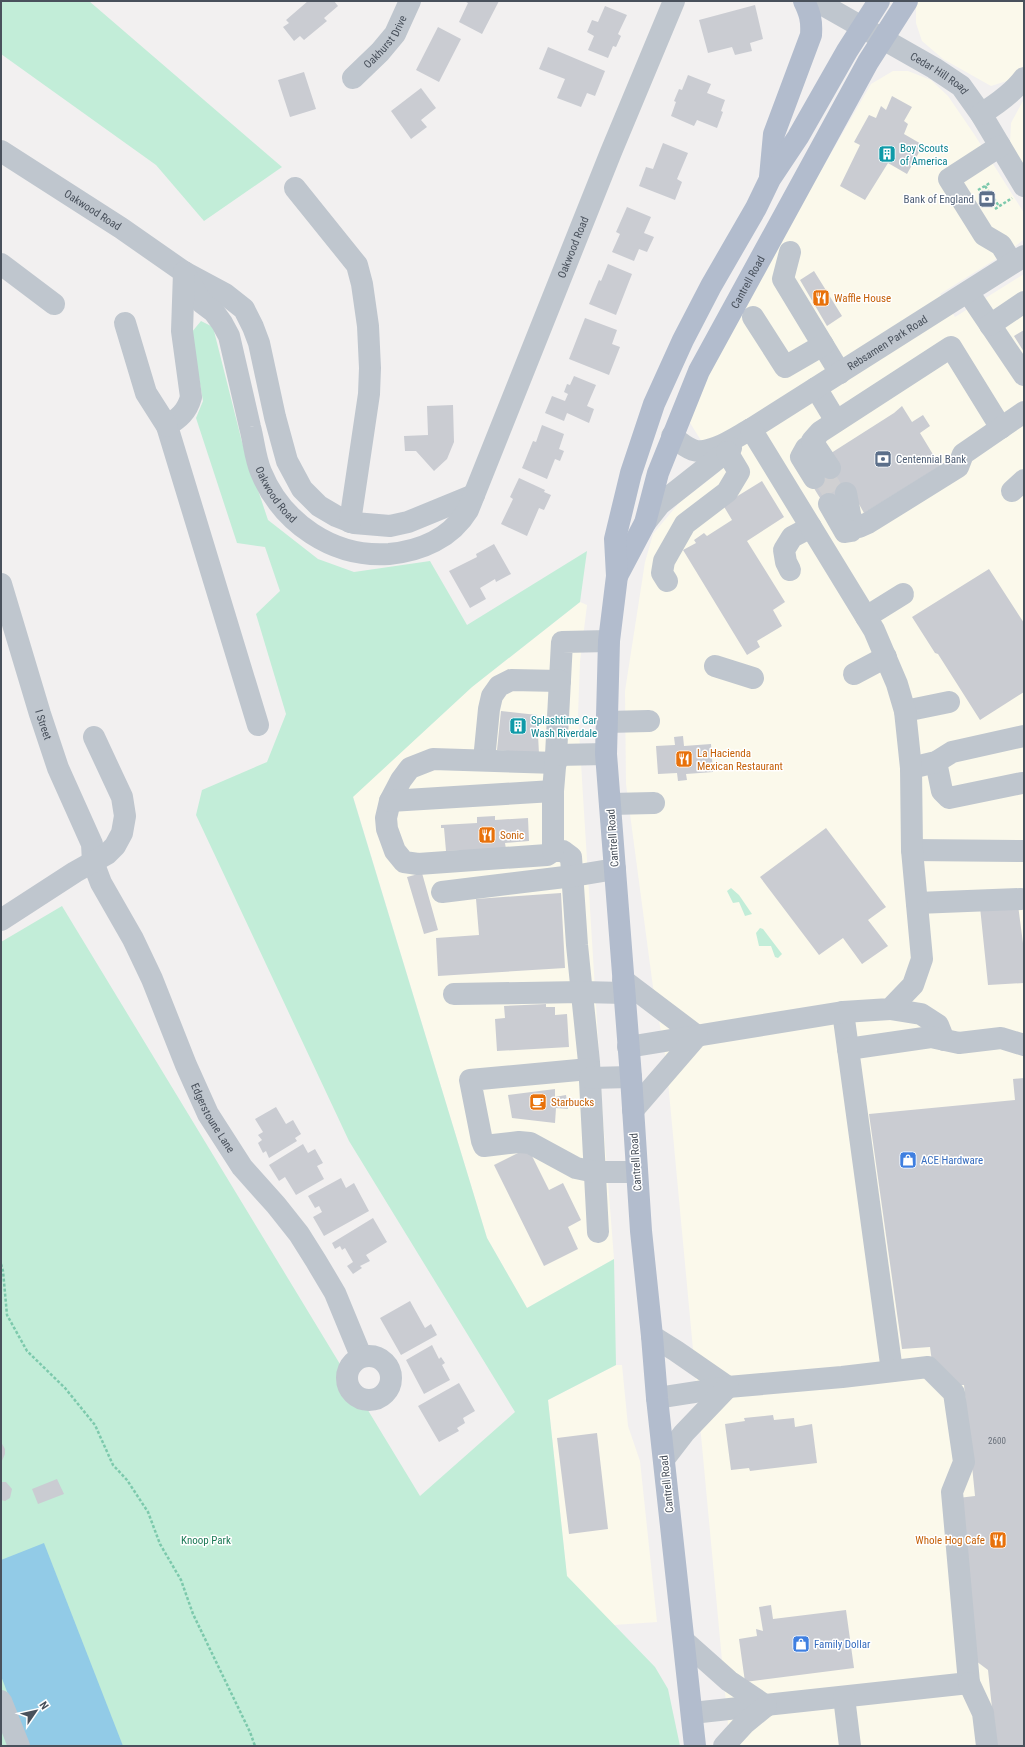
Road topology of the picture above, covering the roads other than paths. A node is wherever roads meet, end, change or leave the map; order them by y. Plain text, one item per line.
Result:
1 (410, 1) edge
2 (674, 1) edge
3 (804, 1) edge
4 (816, 1) edge
5 (879, 1) edge
6 (907, 1) edge
7 (863, 26) junction
8 (883, 38) junction
9 (353, 78) dead end
10 (1021, 88) edge
11 (981, 114) junction
12 (1000, 146) junction
13 (1, 151) edge
14 (770, 179) junction
15 (1024, 186) edge
16 (295, 188) dead end
17 (790, 252) dead end
18 (1021, 258) edge
19 (1, 264) edge
20 (184, 272) junction
21 (968, 292) junction
22 (1024, 302) edge
23 (54, 304) dead end
24 (753, 317) dead end
25 (125, 323) dead end
26 (990, 325) junction
27 (823, 345) junction
28 (840, 373) junction
29 (1024, 375) edge
30 (816, 388) junction
31 (1024, 412) edge
32 (167, 426) junction
33 (1001, 428) junction
34 (751, 430) junction
35 (672, 436) junction
36 (819, 436) junction
37 (727, 452) junction
38 (822, 473) tunnel mouth
39 (474, 495) junction
40 (837, 499) tunnel mouth
41 (350, 522) junction
42 (645, 523) junction
43 (811, 527) junction
44 (790, 570) dead end
45 (617, 576) junction
46 (667, 581) dead end
47 (1, 584) edge
48 (903, 594) dead end
49 (866, 616) junction
50 (9, 637) edge
51 (609, 641) junction
52 (886, 657) junction
53 (715, 666) dead end
54 (854, 674) dead end
55 (753, 678) dead end
56 (560, 681) junction
57 (949, 702) dead end
58 (904, 711) junction
59 (649, 721) dead end
60 (607, 722) junction
61 (258, 725) dead end
62 (1024, 736) edge
63 (94, 737) dead end
64 (606, 754) junction
65 (556, 759) junction
66 (484, 760) junction
67 (936, 762) junction
68 (911, 768) junction
69 (1022, 783) dead end
70 (553, 790) junction
71 (390, 801) junction
72 (654, 803) dead end
73 (610, 804) junction
74 (912, 850) junction
75 (554, 851) junction
76 (1024, 851) edge
77 (93, 862) junction
78 (615, 869) junction
79 (573, 876) junction
80 (442, 892) dead end
81 (1021, 899) dead end
82 (917, 903) junction
83 (1, 920) edge
84 (623, 987) junction
85 (582, 992) junction
86 (454, 994) dead end
87 (890, 1009) junction
88 (843, 1012) junction
89 (697, 1036) junction
90 (944, 1040) junction
91 (1024, 1045) edge
92 (628, 1047) junction
93 (848, 1049) junction
94 (589, 1073) junction
95 (631, 1077) junction
96 (633, 1110) junction
97 (595, 1172) junction
98 (637, 1172) junction
99 (598, 1232) dead end
100 (652, 1336) junction
101 (361, 1356) dead end
102 (892, 1371) junction
103 (728, 1387) junction
104 (657, 1398) junction
105 (664, 1459) junction
106 (684, 1641) junction
107 (969, 1682) junction
108 (844, 1697) junction
109 (1, 1701) edge
110 (766, 1706) junction
111 (692, 1713) junction
112 (19, 1746) edge
113 (695, 1746) edge
114 (724, 1746) edge
115 (850, 1746) edge
116 (987, 1746) edge

1 - 9 street, Oakhurst Drive
2 - 39 street, Oakwood Road
3 - 14 main road
4 - 7 street, Cedar Hill Road
5 - 7 main road, Cantrell Road
6 - 8 main road, Cantrell Road
7 - 8 street, Cedar Hill Road
7 - 14 main road, Cantrell Road
8 - 11 street, Cedar Hill Road
8 - 35 main road, Cantrell Road
10 - 11 street
11 - 12 street, Cedar Hill Road
12 - 15 street, Cedar Hill Road
12 - 18 street
13 - 20 street, Oakwood Road
14 - 45 main road, Cantrell Road
16 - 41 street
17 - 27 street
18 - 21 street, Rebsamen Park Road
19 - 23 street
20 - 32 street
20 - 39 street, Oakwood Road
20 - 41 street, Oakwood Road
21 - 26 street
21 - 28 street, Rebsamen Park Road
22 - 26 street
24 - 27 street
25 - 32 street
26 - 29 street
27 - 28 street
28 - 30 street, Rebsamen Park Road
30 - 34 street, Rebsamen Park Road
30 - 36 street
31 - 33 street
32 - 61 street
33 - 36 street
33 - 40 street
34 - 35 street, Rebsamen Park Road
34 - 37 street, Rebsamen Park Road
34 - 43 street
35 - 42 main road, Cantrell Road
36 - 38 street
37 - 42 street, Rebsamen Park Road
37 - 46 street
39 - 41 street, Oakwood Road
42 - 45 main road, Cantrell Road
43 - 44 street
43 - 49 street
45 - 51 main road, Cantrell Road
47 - 50 street, I Street
48 - 49 street
49 - 52 street
50 - 77 street, I Street
51 - 56 street
51 - 60 main road, Cantrell Road
52 - 54 street
52 - 58 street
53 - 55 street
56 - 65 street
56 - 66 street
57 - 58 street
58 - 68 street
59 - 60 street
60 - 64 main road, Cantrell Road
62 - 67 street
63 - 77 street
64 - 65 street
64 - 73 main road, Cantrell Road
65 - 66 street
65 - 70 street
66 - 71 street
67 - 68 street
67 - 69 street
68 - 74 street
70 - 71 street
70 - 75 street
71 - 75 street
72 - 73 street
73 - 78 main road, Cantrell Road
74 - 76 street
74 - 82 street
75 - 79 street
77 - 83 street
77 - 101 street, Edgerstoune Lane
78 - 79 street
78 - 84 main road, Cantrell Road
79 - 80 street
79 - 85 street
81 - 82 street
82 - 87 street
84 - 85 street
84 - 89 street
84 - 92 main road, Cantrell Road
85 - 86 street
85 - 94 street
87 - 88 street
87 - 90 street
88 - 89 street
88 - 93 street
89 - 92 street
89 - 96 street
90 - 91 street
90 - 93 street
92 - 95 main road, Cantrell Road
93 - 102 street
94 - 95 street
94 - 97 street
94 - 97 street
95 - 96 main road, Cantrell Road
96 - 98 main road, Cantrell Road
97 - 98 street
97 - 99 street
98 - 100 main road, Cantrell Road
100 - 103 street
100 - 104 main road, Cantrell Road
102 - 103 street
102 - 107 street
103 - 104 street
103 - 105 street
104 - 105 main road, Cantrell Road
105 - 106 main road, Cantrell Road
106 - 110 street
106 - 111 main road, Cantrell Road
107 - 108 street
107 - 116 street
108 - 110 street
108 - 115 street
109 - 112 street
110 - 111 street
110 - 114 street
111 - 113 main road, Cantrell Road

